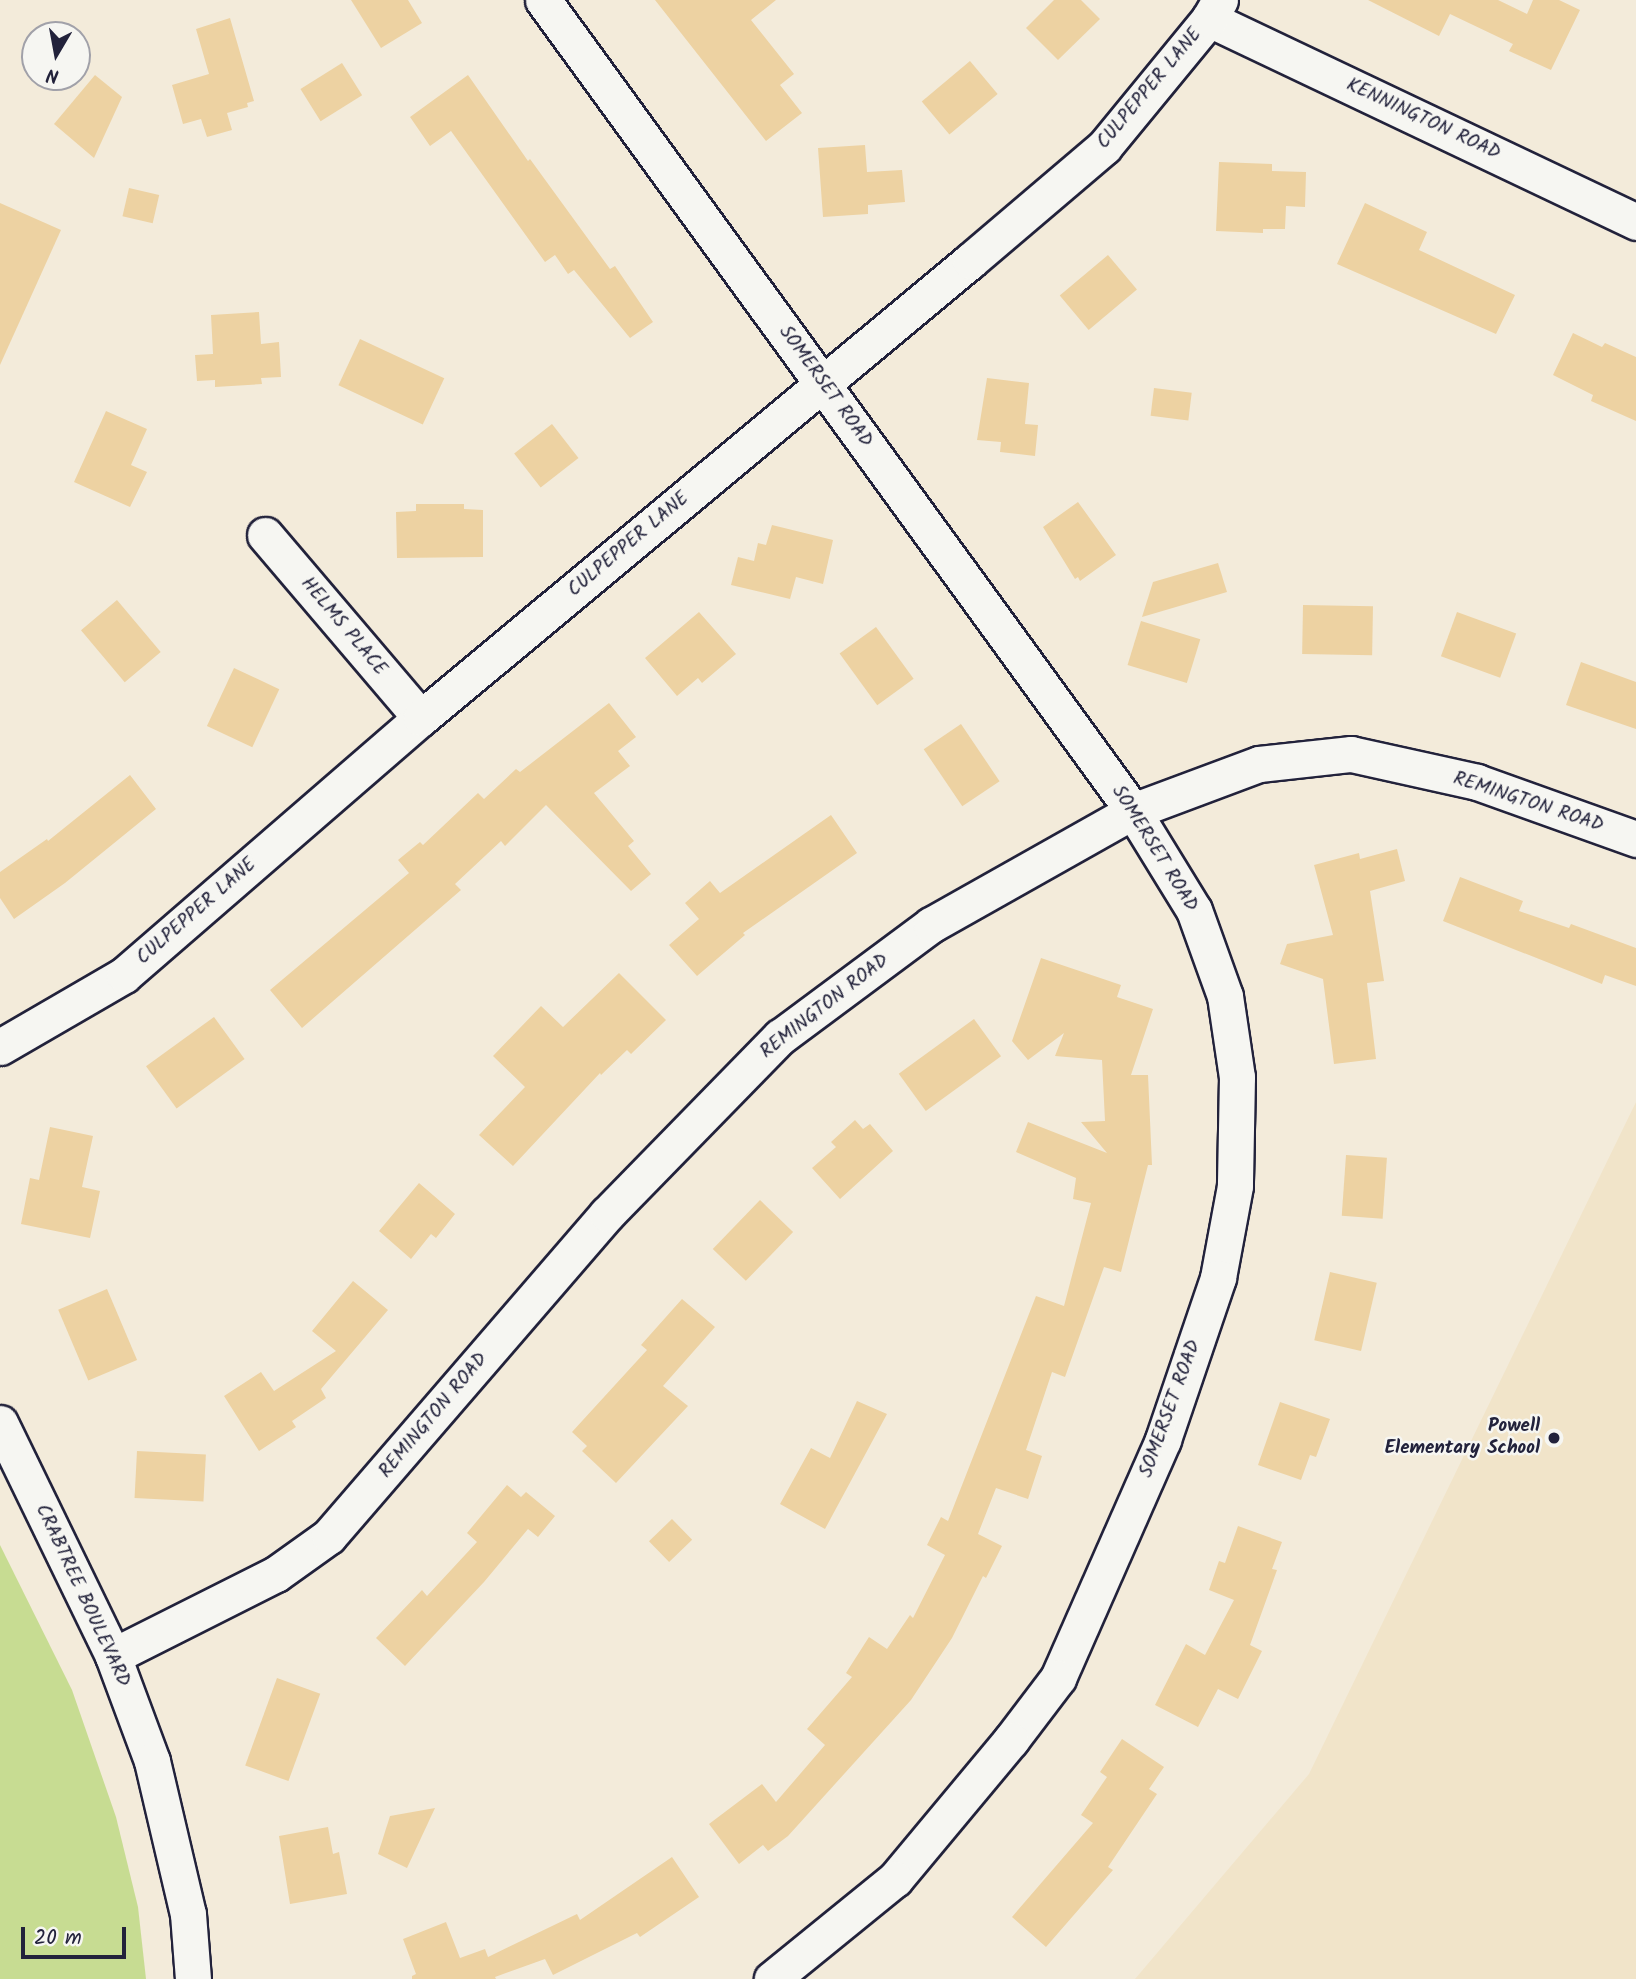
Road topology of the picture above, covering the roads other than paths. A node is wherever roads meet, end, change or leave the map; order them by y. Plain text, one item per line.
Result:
1 (543, 0) edge
2 (1215, 10) edge
3 (1636, 222) edge
4 (823, 384) junction
5 (265, 535) dead end
6 (421, 718) junction
7 (1133, 811) junction
8 (1636, 839) edge
9 (0, 1047) edge
10 (0, 1423) edge
11 (113, 1656) junction
12 (193, 1979) edge
13 (772, 1979) edge

1 - 4 street, SOMERSET ROAD
2 - 3 street, KENNINGTON ROAD
2 - 4 street, CULPEPPER LANE
4 - 6 street, CULPEPPER LANE
4 - 7 street, SOMERSET ROAD
5 - 6 street, HELMS PLACE
6 - 9 street, CULPEPPER LANE
7 - 8 street, REMINGTON ROAD
7 - 11 street, REMINGTON ROAD
7 - 13 street, SOMERSET ROAD
10 - 11 street, CRABTREE BOULEVARD
11 - 12 street, CRABTREE BOULEVARD

